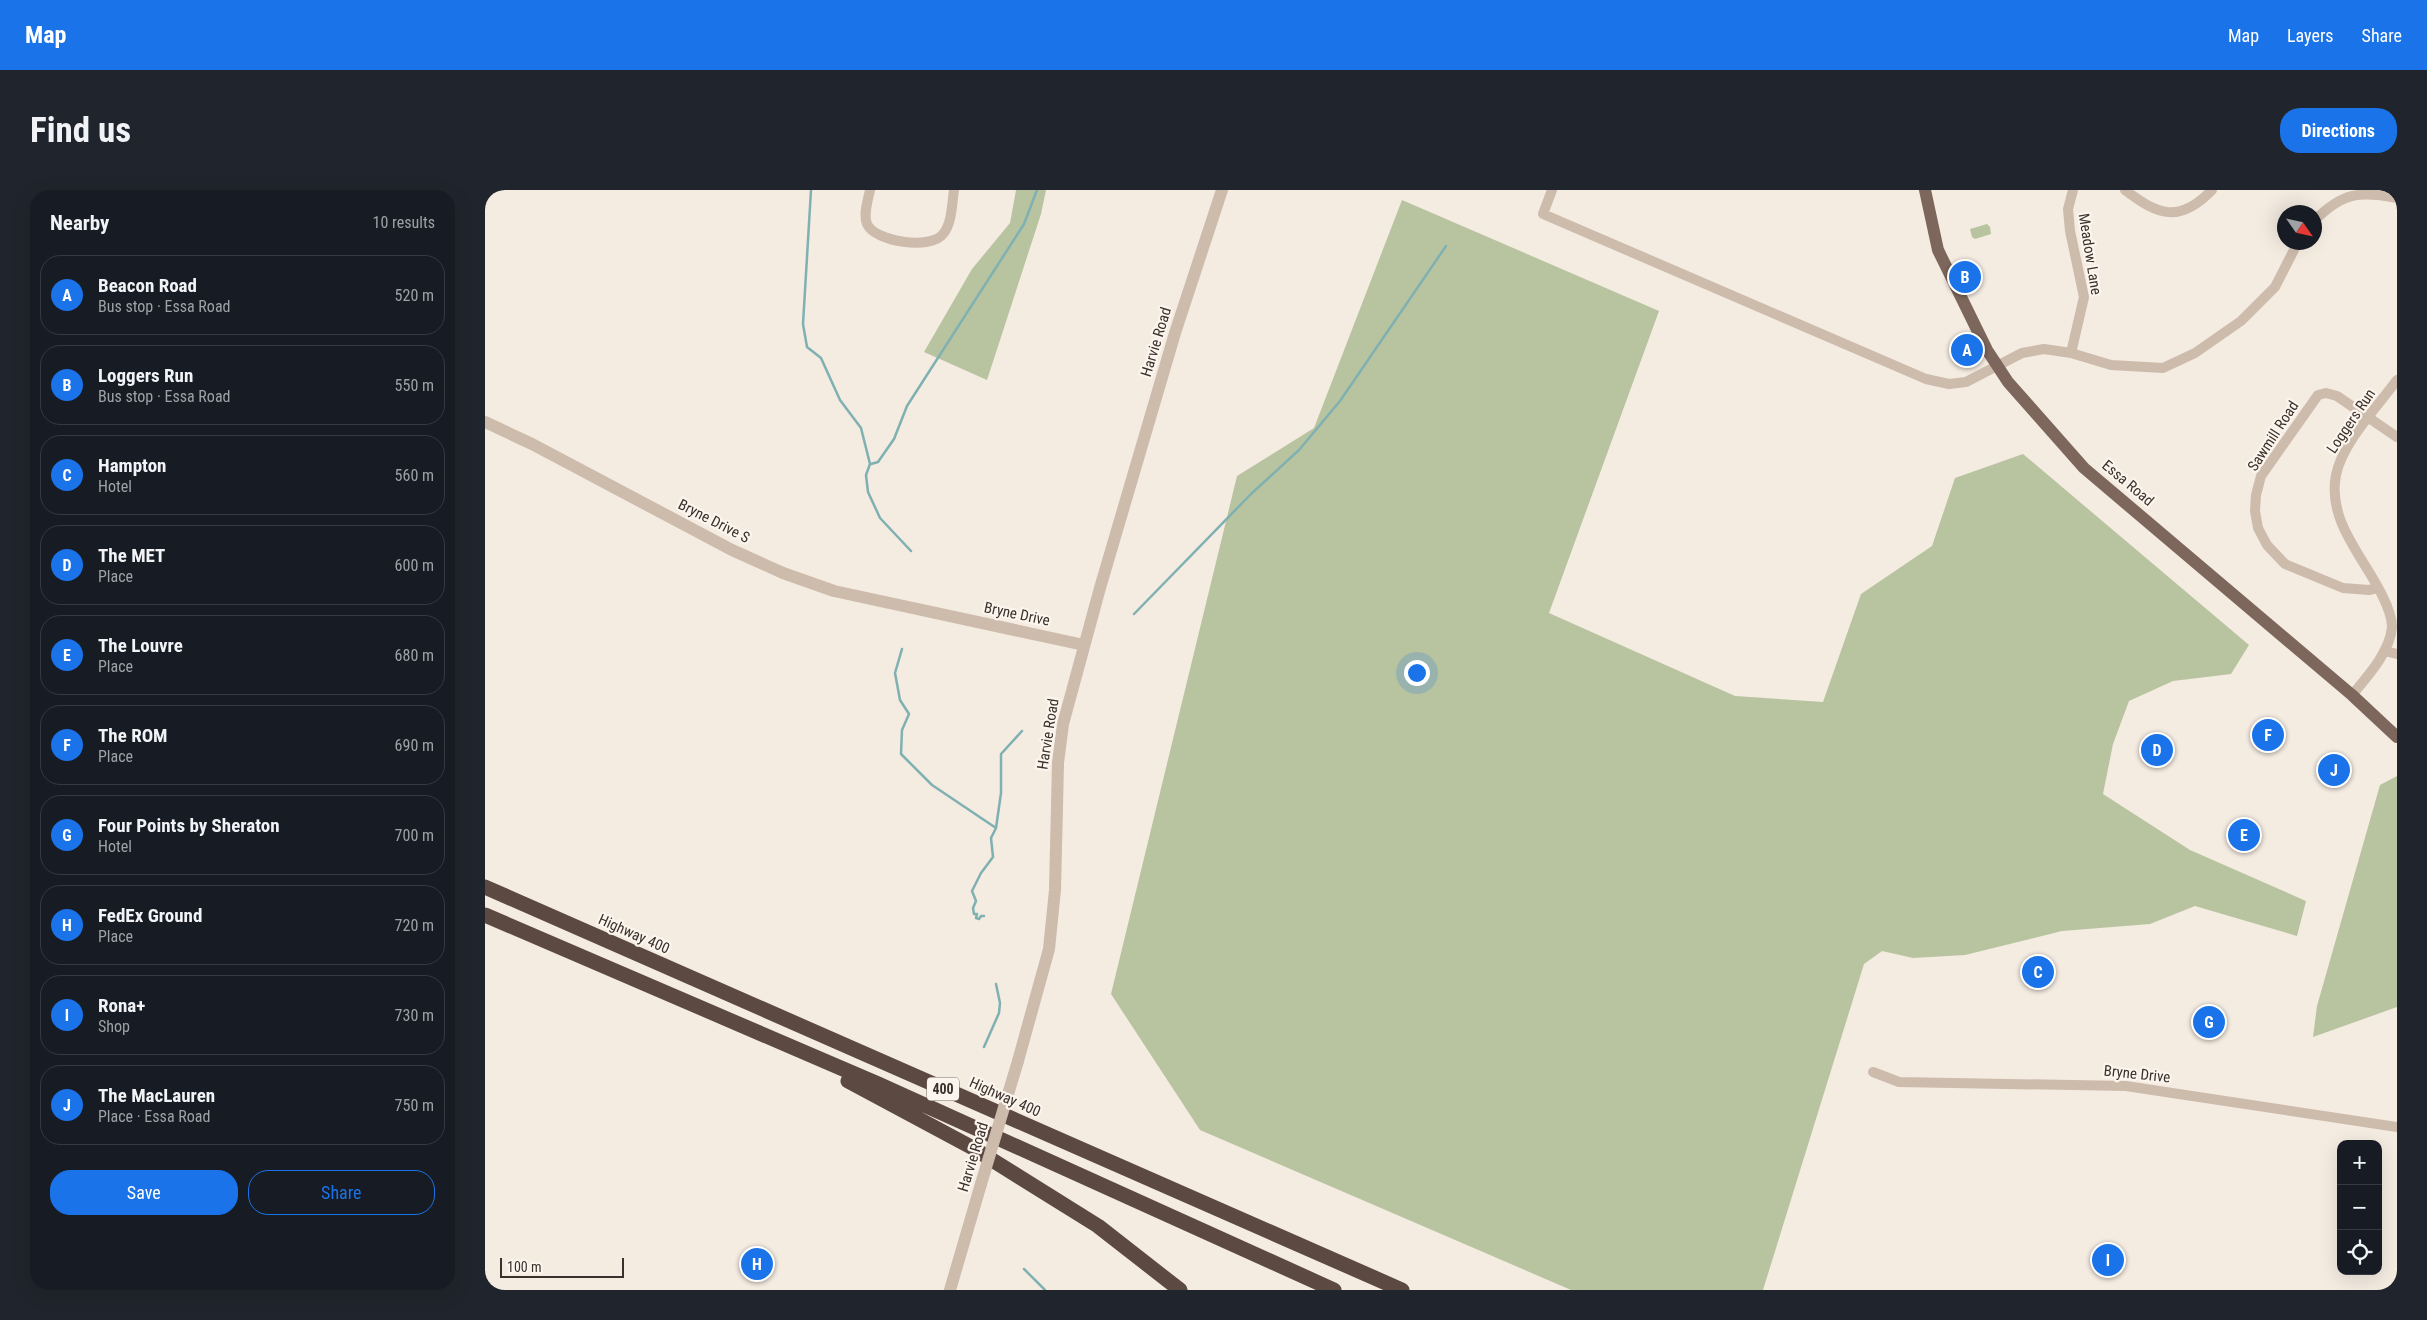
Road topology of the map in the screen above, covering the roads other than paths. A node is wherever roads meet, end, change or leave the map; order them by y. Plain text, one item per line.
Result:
1 (870, 190) edge
2 (954, 190) edge
3 (1222, 190) edge
4 (1552, 190) edge
5 (1925, 190) edge
6 (2073, 190) edge
7 (2125, 190) edge
8 (2212, 190) edge
9 (2397, 198) edge
10 (2322, 212) edge
11 (2294, 250) edge
12 (2071, 353) junction
13 (1997, 366) junction
14 (2397, 380) edge
15 (2369, 418) junction
16 (485, 422) edge
17 (2397, 437) edge
18 (2378, 588) junction
19 (2393, 610) edge
20 (942, 615) joint
21 (1085, 645) junction
22 (2383, 651) junction
23 (2397, 654) edge
24 (2352, 695) junction
25 (2397, 737) edge
26 (485, 887) edge
27 (485, 915) edge
28 (791, 1047) junction
29 (1873, 1072) dead end
30 (2397, 1127) edge
31 (950, 1290) edge
32 (1180, 1290) edge
33 (1334, 1290) edge
34 (1401, 1290) edge

1 - 2 street
3 - 21 street, Harvie Road
4 - 13 street
5 - 13 main road, Essa Road
6 - 12 street, Meadow Lane
7 - 8 street
9 - 10 street
11 - 12 street
12 - 13 street
13 - 24 main road, Essa Road
14 - 15 street, Loggers Run
15 - 17 street
15 - 18 street, Loggers Run
15 - 18 street, Sawmill Road
16 - 20 street, Bryne Drive S
18 - 19 street, Loggers Run
19 - 22 street, Loggers Run
20 - 21 street, Bryne Drive
21 - 31 street, Harvie Road, bridge
22 - 23 street
22 - 24 street, Loggers Run
24 - 25 main road, Essa Road
26 - 34 highway, Highway 400 / 400
27 - 28 highway, 400
28 - 32 highway
28 - 33 highway, 400
29 - 30 street, Bryne Drive

